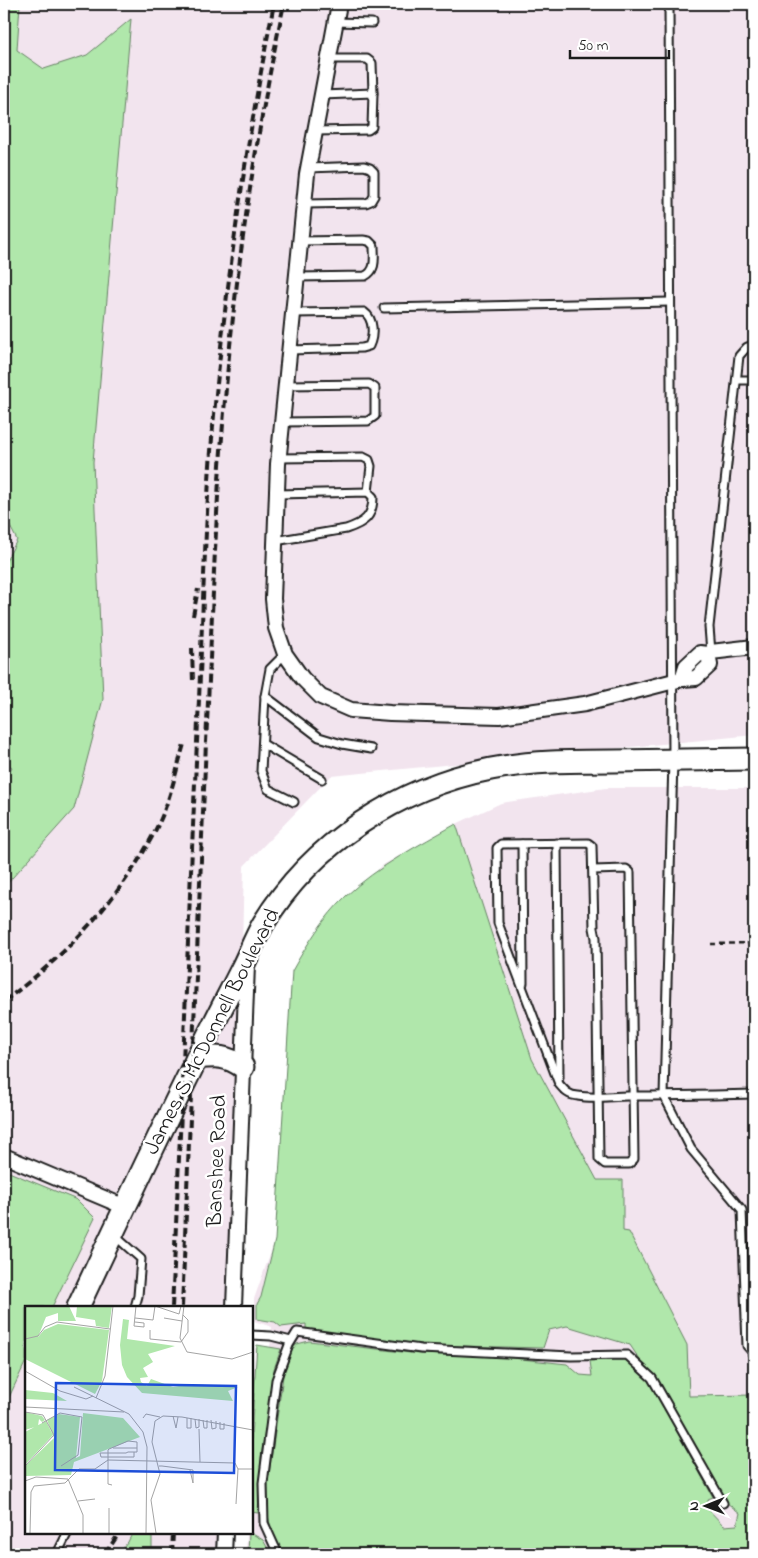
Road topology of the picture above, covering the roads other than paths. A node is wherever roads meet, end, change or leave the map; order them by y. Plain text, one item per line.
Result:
1 (339, 4) edge
2 (669, 4) edge
3 (335, 22) junction
4 (372, 22) dead end
5 (329, 59) junction
6 (373, 93) junction
7 (322, 95) junction
8 (315, 131) junction
9 (308, 168) junction
10 (304, 204) junction
11 (300, 241) junction
12 (297, 277) junction
13 (670, 302) junction
14 (384, 308) dead end
15 (293, 313) junction
16 (754, 345) edge
17 (289, 350) junction
18 (736, 380) junction
19 (754, 380) edge
20 (286, 385) junction
21 (282, 422) junction
22 (278, 458) junction
23 (368, 492) junction
24 (277, 494) junction
25 (275, 542) junction
26 (754, 647) edge
27 (710, 653) junction
28 (285, 654) junction
29 (677, 680) junction
30 (265, 696) junction
31 (263, 744) junction
32 (371, 749) dead end
33 (673, 760) junction
34 (754, 760) edge
35 (322, 779) dead end
36 (294, 802) dead end
37 (558, 843) junction
38 (522, 844) junction
39 (593, 870) junction
40 (248, 956) junction
41 (523, 989) junction
42 (197, 1058) junction
43 (243, 1067) junction
44 (559, 1084) junction
45 (754, 1094) edge
46 (598, 1096) junction
47 (633, 1096) junction
48 (664, 1096) junction
49 (4, 1156) edge
50 (125, 1207) junction
51 (112, 1234) junction
52 (78, 1306) edge
53 (134, 1306) edge
54 (234, 1306) edge
55 (252, 1335) edge
56 (292, 1341) junction
57 (754, 1354) edge
58 (723, 1503) dead end
59 (68, 1533) edge
60 (225, 1533) edge
61 (57, 1554) edge
62 (224, 1554) edge
63 (278, 1554) edge

1 - 3 street
2 - 13 lane
3 - 4 lane
3 - 5 street
5 - 6 lane
5 - 7 street
6 - 7 lane
6 - 8 lane
7 - 8 street
8 - 9 street
9 - 10 street
9 - 10 lane
10 - 11 street
11 - 12 street
11 - 12 lane
12 - 15 street
13 - 14 lane
13 - 29 lane
15 - 17 street
15 - 17 lane
16 - 18 lane
17 - 20 street
18 - 19 lane
18 - 27 lane
20 - 21 street
20 - 21 lane
21 - 22 street
22 - 23 lane
22 - 24 street
23 - 24 lane
23 - 25 lane
24 - 25 street
25 - 28 street
26 - 27 street
27 - 29 street
28 - 29 street
28 - 30 lane
29 - 33 lane
30 - 31 lane
30 - 32 lane
31 - 35 lane
31 - 36 lane
33 - 34 main road, James S McDonnell Boulevard
33 - 40 main road, James S McDonnell Boulevard
33 - 48 lane
37 - 38 lane
37 - 39 lane
37 - 44 lane
38 - 41 lane
38 - 41 lane
39 - 46 lane
39 - 47 lane
40 - 42 main road, James S McDonnell Boulevard
40 - 43 street, Banshee Road
41 - 44 lane
42 - 43 main road
42 - 50 main road, James S McDonnell Boulevard
43 - 54 street, Banshee Road
44 - 46 lane
45 - 48 lane
46 - 47 lane
46 - 47 lane
47 - 48 lane
48 - 57 lane
49 - 50 street
50 - 51 main road, James S McDonnell Boulevard
51 - 52 main road, James S McDonnell Boulevard
51 - 53 lane
55 - 56 lane
56 - 58 lane
56 - 63 lane
59 - 61 lane
60 - 62 street

